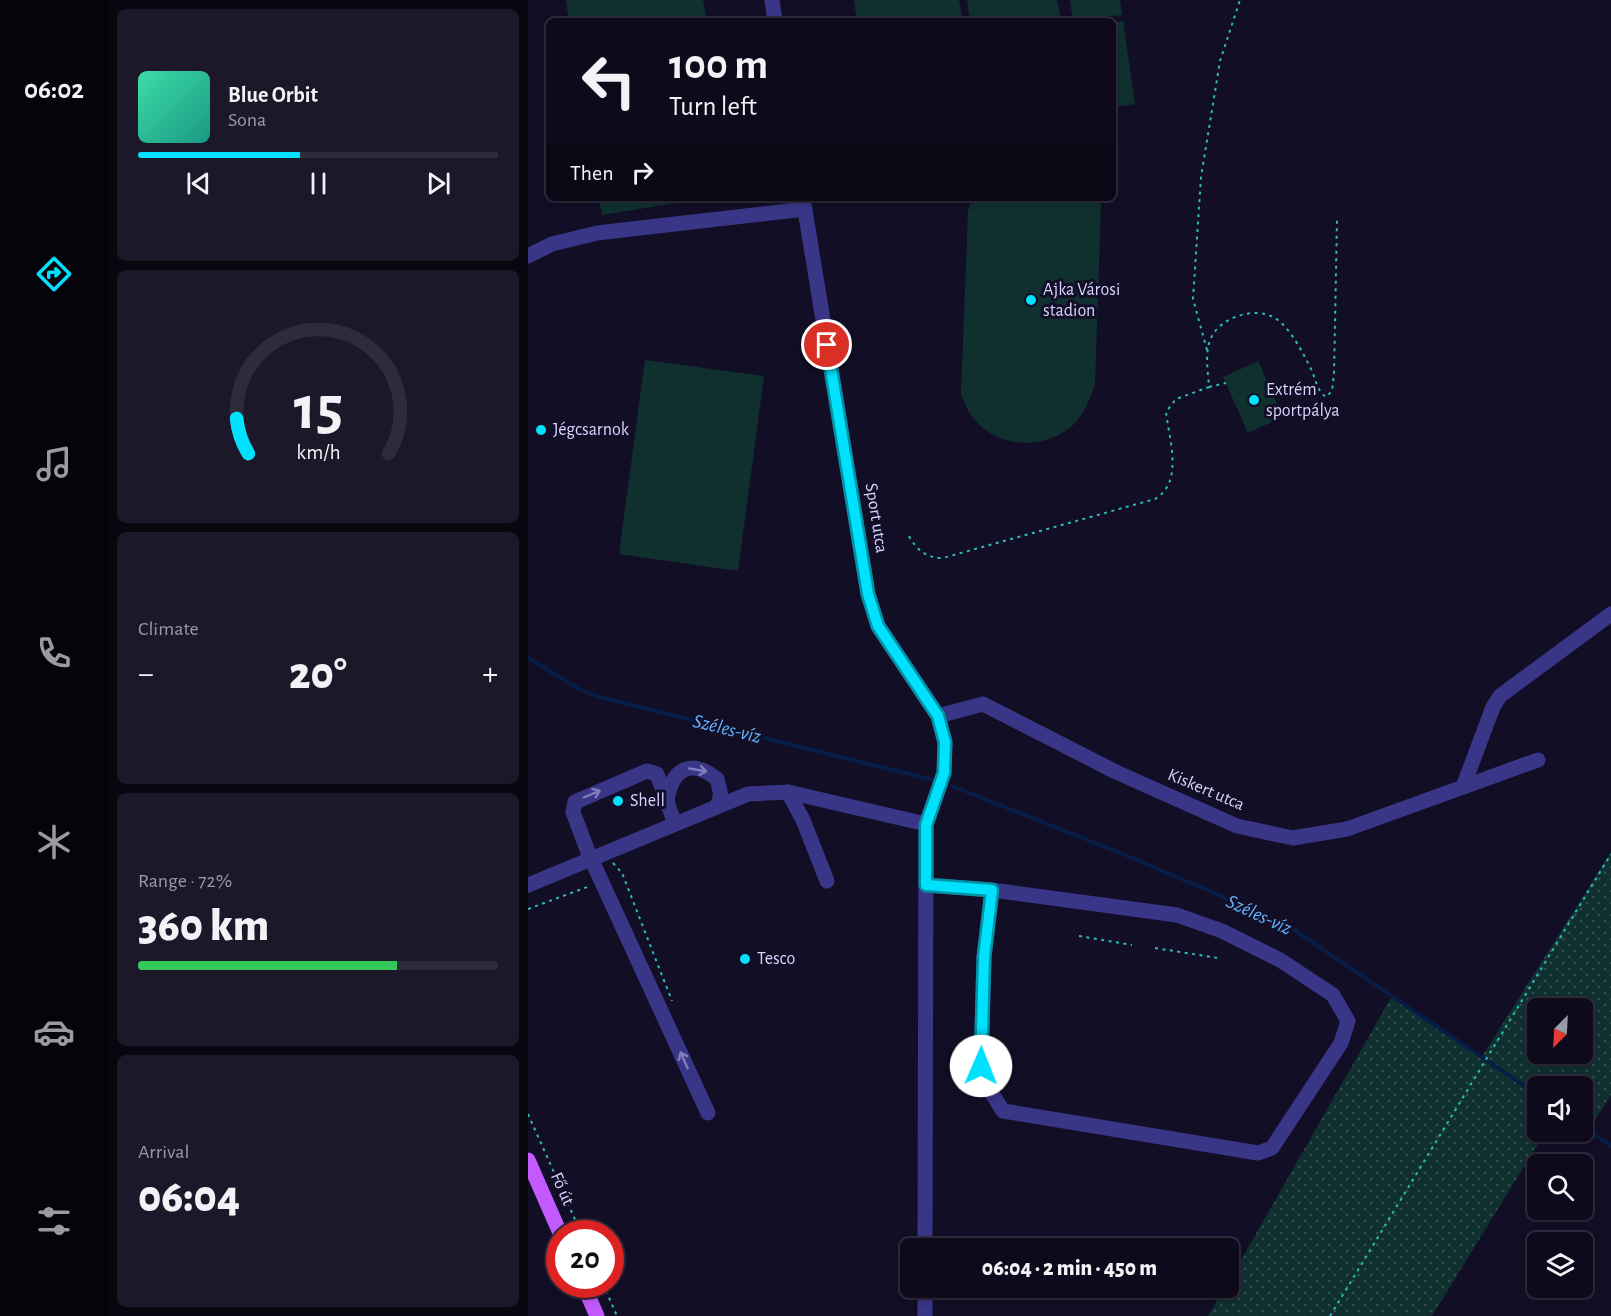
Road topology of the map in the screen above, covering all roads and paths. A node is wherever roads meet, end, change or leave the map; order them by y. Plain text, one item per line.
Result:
1 (772, 0) edge
2 (1240, 0) edge
3 (775, 18) edge
4 (804, 203) edge
5 (1337, 220) dead end
6 (528, 256) edge
7 (1208, 353) junction
8 (1226, 383) dead end
9 (1209, 387) junction
10 (909, 536) dead end
11 (1611, 614) edge
12 (938, 716) junction
13 (1538, 760) dead end
14 (1463, 787) junction
15 (788, 792) junction
16 (667, 802) junction
17 (716, 807) junction
18 (675, 824) junction
19 (926, 825) junction
20 (1611, 854) edge
21 (598, 856) junction
22 (622, 873) junction
23 (602, 881) junction
24 (827, 881) dead end
25 (528, 885) edge
26 (926, 885) junction
27 (992, 890) junction
28 (528, 909) edge
29 (1079, 936) dead end
30 (1132, 945) dead end
31 (1155, 948) dead end
32 (1218, 958) dead end
33 (676, 1011) dead end
34 (708, 1113) dead end
35 (528, 1114) edge
36 (528, 1160) edge
37 (554, 1220) edge
38 (575, 1220) edge
39 (925, 1238) edge
40 (589, 1298) edge
41 (609, 1298) edge
42 (925, 1298) edge
43 (597, 1316) edge
44 (617, 1316) edge
45 (925, 1316) edge
46 (1330, 1316) edge

1 - 3 street
2 - 7 path
4 - 6 street
4 - 12 street, Sport utca
5 - 7 path
7 - 9 path
8 - 9 path
9 - 10 path
11 - 14 street
12 - 14 street, Kiskert utca
12 - 19 street, Sport utca
13 - 14 street, Kiskert utca
15 - 17 street
15 - 19 street
15 - 24 street
16 -> 17 street
16 - 18 street
21 -> 16 street
17 - 18 street
18 - 21 street
19 - 26 street, Sport utca
20 - 46 path
21 - 22 path
21 - 23 street
21 - 25 street
22 - 23 path
22 - 33 path
23 - 28 path
34 -> 23 street
26 - 27 street
26 - 39 street, Sport utca
27 - 27 street
29 - 30 path
31 - 32 path
35 - 38 path
36 - 37 main road, Fő út
40 - 43 main road
41 - 44 path
42 - 45 street

